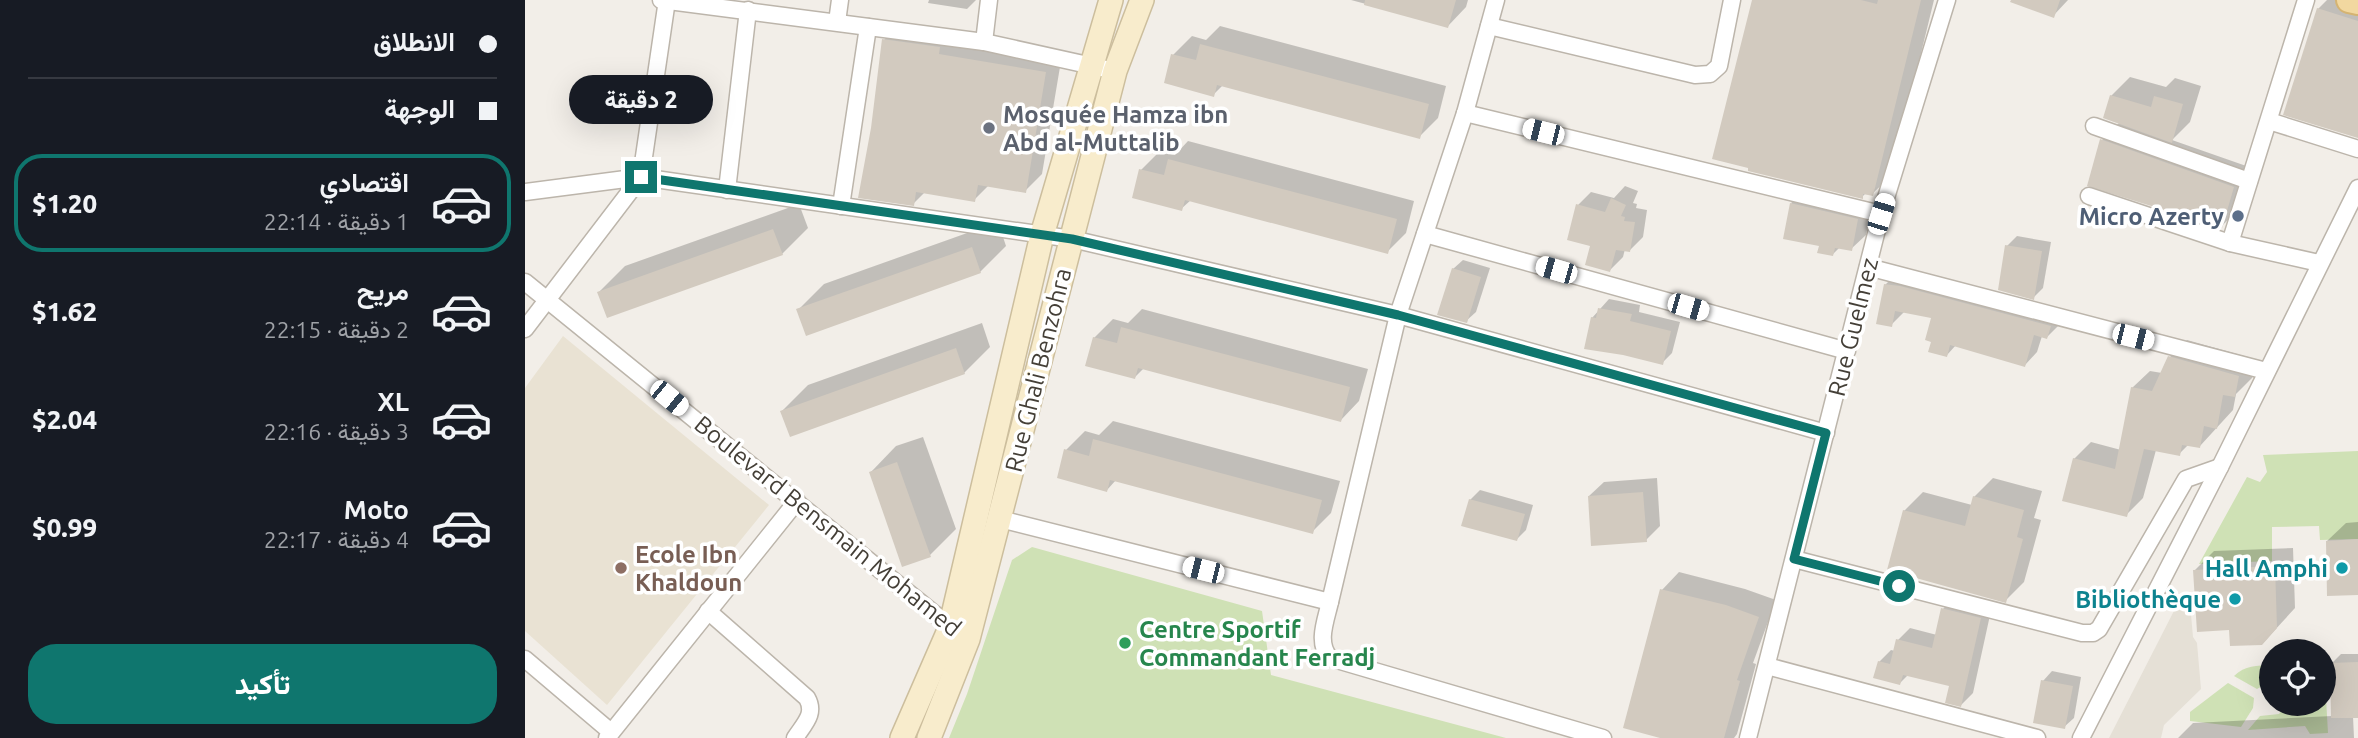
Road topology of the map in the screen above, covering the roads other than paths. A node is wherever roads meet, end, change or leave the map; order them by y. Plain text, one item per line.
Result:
1 (665, 0) edge
2 (840, 0) edge
3 (989, 0) edge
4 (1111, 0) edge
5 (1142, 0) edge
6 (1496, 0) edge
7 (1732, 0) edge
8 (1947, 0) edge
9 (2306, 0) edge
10 (2349, 0) edge
11 (2358, 2) edge
12 (748, 10) junction
13 (837, 22) junction
14 (1489, 26) junction
15 (868, 27) junction
16 (984, 42) junction
17 (1090, 65) junction
18 (1115, 71) junction
19 (1465, 113) junction
20 (2269, 121) junction
21 (2094, 126) dead end
22 (2358, 149) edge
23 (641, 177) junction
24 (2249, 181) junction
25 (2358, 188) edge
26 (727, 190) junction
27 (525, 192) edge
28 (2089, 195) dead end
29 (841, 206) junction
30 (1881, 214) junction
31 (1425, 233) junction
32 (1042, 234) junction
33 (1072, 239) junction
34 (2230, 243) junction
35 (2319, 263) junction
36 (1868, 267) junction
37 (525, 282) edge
38 (548, 301) junction
39 (1398, 315) junction
40 (525, 329) edge
41 (1847, 351) junction
42 (2266, 371) junction
43 (1826, 433) junction
44 (2220, 467) junction
45 (797, 501) junction
46 (1000, 519) junction
47 (1794, 559) junction
48 (1330, 602) junction
49 (708, 611) junction
50 (959, 633) junction
51 (525, 659) edge
52 (1767, 666) junction
53 (609, 735) edge
54 (795, 738) edge
55 (902, 738) edge
56 (929, 738) edge
57 (1603, 738) edge
58 (1748, 738) edge
59 (2037, 738) edge
60 (2081, 738) edge

1 - 12 street
1 - 23 street
2 - 13 street
3 - 16 street
4 - 17 main road, Rue Ghali Benzohra
5 - 18 main road, Rue Ghali Benzohra
6 - 14 street
7 - 14 street
8 - 30 street, Rue Guelmez
9 - 20 street
10 - 11 main road
12 - 13 street
12 - 26 street
13 - 15 street
14 - 19 street
15 - 16 street
15 - 29 street
16 - 17 street
17 - 18 street
17 - 32 main road, Rue Ghali Benzohra
18 - 33 main road, Rue Ghali Benzohra
19 - 30 street
19 - 31 street
20 - 22 street
20 - 24 street
21 - 24 street
23 - 26 street
23 - 27 street
23 - 38 street
24 - 34 street
25 - 35 street
26 - 29 street
28 - 34 street
29 - 32 street
30 - 36 street, Rue Guelmez
31 - 39 street
31 - 41 street
32 - 33 street
32 - 50 main road, Rue Ghali Benzohra
33 - 39 street
33 - 46 main road, Rue Ghali Benzohra
34 - 35 street
35 - 42 street
36 - 41 street, Rue Guelmez
36 - 42 street
37 - 38 street, Boulevard Bensmain Mohamed
38 - 40 street
38 - 45 street, Boulevard Bensmain Mohamed
39 - 43 street
39 - 48 street
41 - 43 street, Rue Guelmez
42 - 44 street
43 - 47 street, Rue Guelmez
44 - 47 street
44 - 60 street
45 - 49 street
45 - 50 street, Boulevard Bensmain Mohamed
46 - 48 street
46 - 50 main road, Rue Ghali Benzohra
47 - 52 street, Rue Guelmez
48 - 57 street
49 - 53 street
49 - 54 street
50 - 55 main road, Rue Ghali Benzohra
50 - 56 main road, Rue Ghali Benzohra
51 - 53 street
52 - 58 street, Rue Guelmez
52 - 59 street

